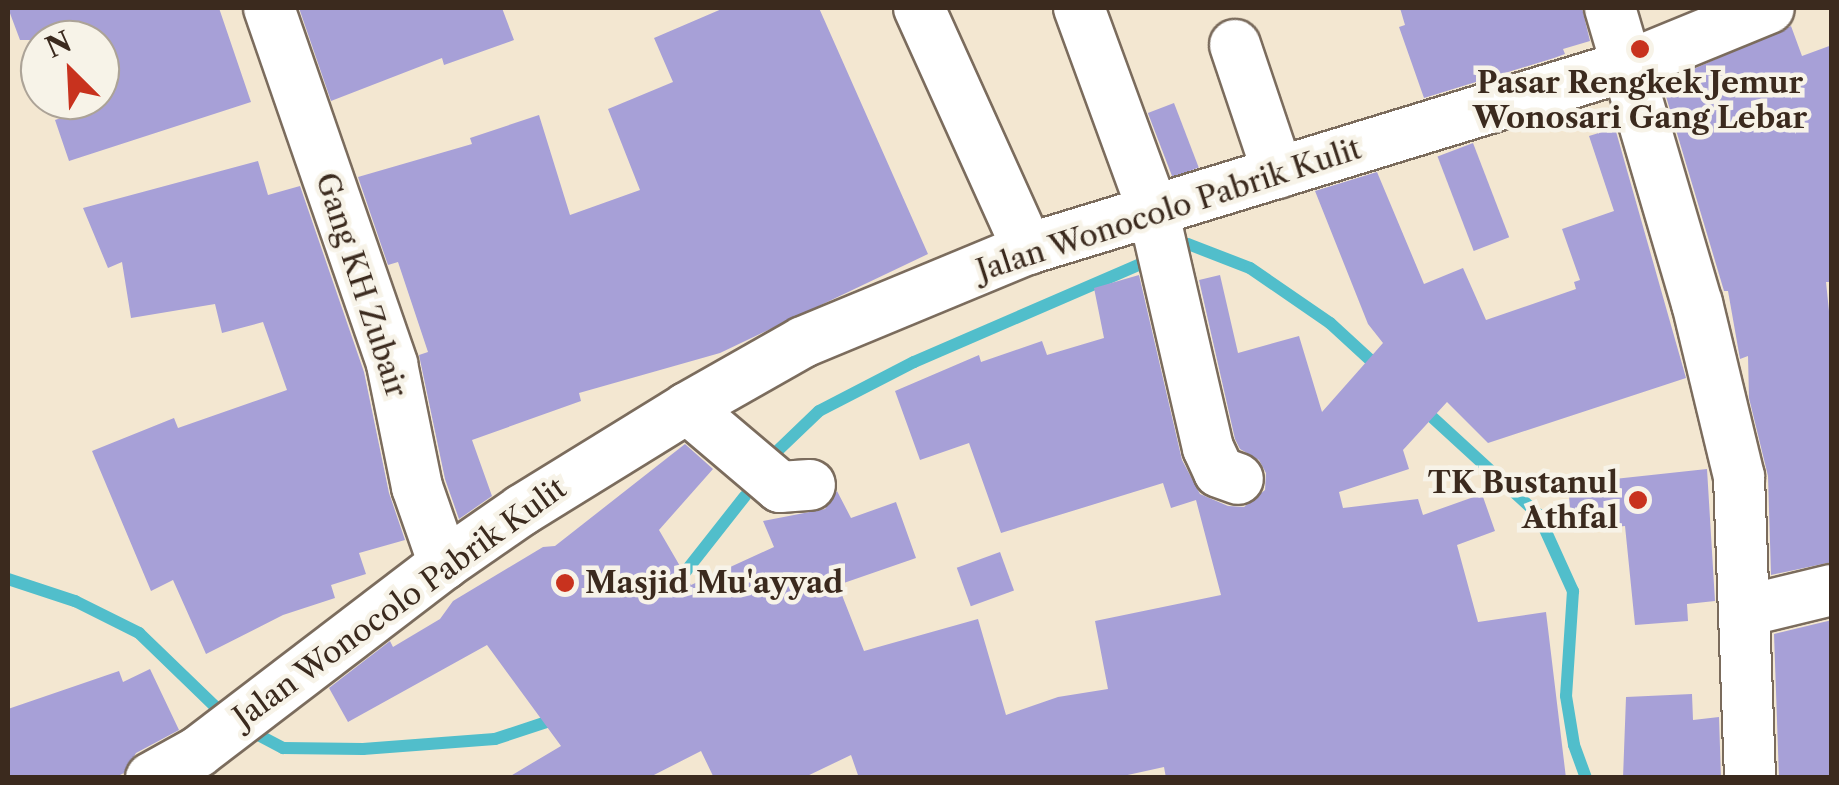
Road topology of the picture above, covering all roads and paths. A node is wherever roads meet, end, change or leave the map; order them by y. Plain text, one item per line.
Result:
1 (269, 8) edge
2 (919, 8) edge
3 (1080, 8) edge
4 (1610, 8) edge
5 (1769, 8) edge
6 (1236, 45) dead end
7 (1630, 65) junction
8 (1278, 172) junction
9 (1159, 243) junction
10 (1028, 250) junction
11 (687, 408) junction
12 (1238, 479) dead end
13 (810, 486) dead end
14 (444, 564) junction
15 (1832, 590) edge
16 (1745, 611) junction
17 (215, 749) edge
18 (151, 778) edge
19 (1750, 778) edge

1 - 14 street, Gang KH Zubair
2 - 10 street
3 - 9 street
4 - 7 street
5 - 7 street, Jalan Wonocolo Pabrik Kulit
6 - 8 street
7 - 8 street, Jalan Wonocolo Pabrik Kulit
7 - 16 street
8 - 9 street, Jalan Wonocolo Pabrik Kulit
9 - 10 street, Jalan Wonocolo Pabrik Kulit
9 - 12 street
10 - 11 street, Jalan Wonocolo Pabrik Kulit
11 - 13 street
11 - 14 street, Jalan Wonocolo Pabrik Kulit
14 - 17 street, Jalan Wonocolo Pabrik Kulit
15 - 16 street
16 - 19 street
17 - 18 street, Jalan Wonocolo Pabrik Kulit

